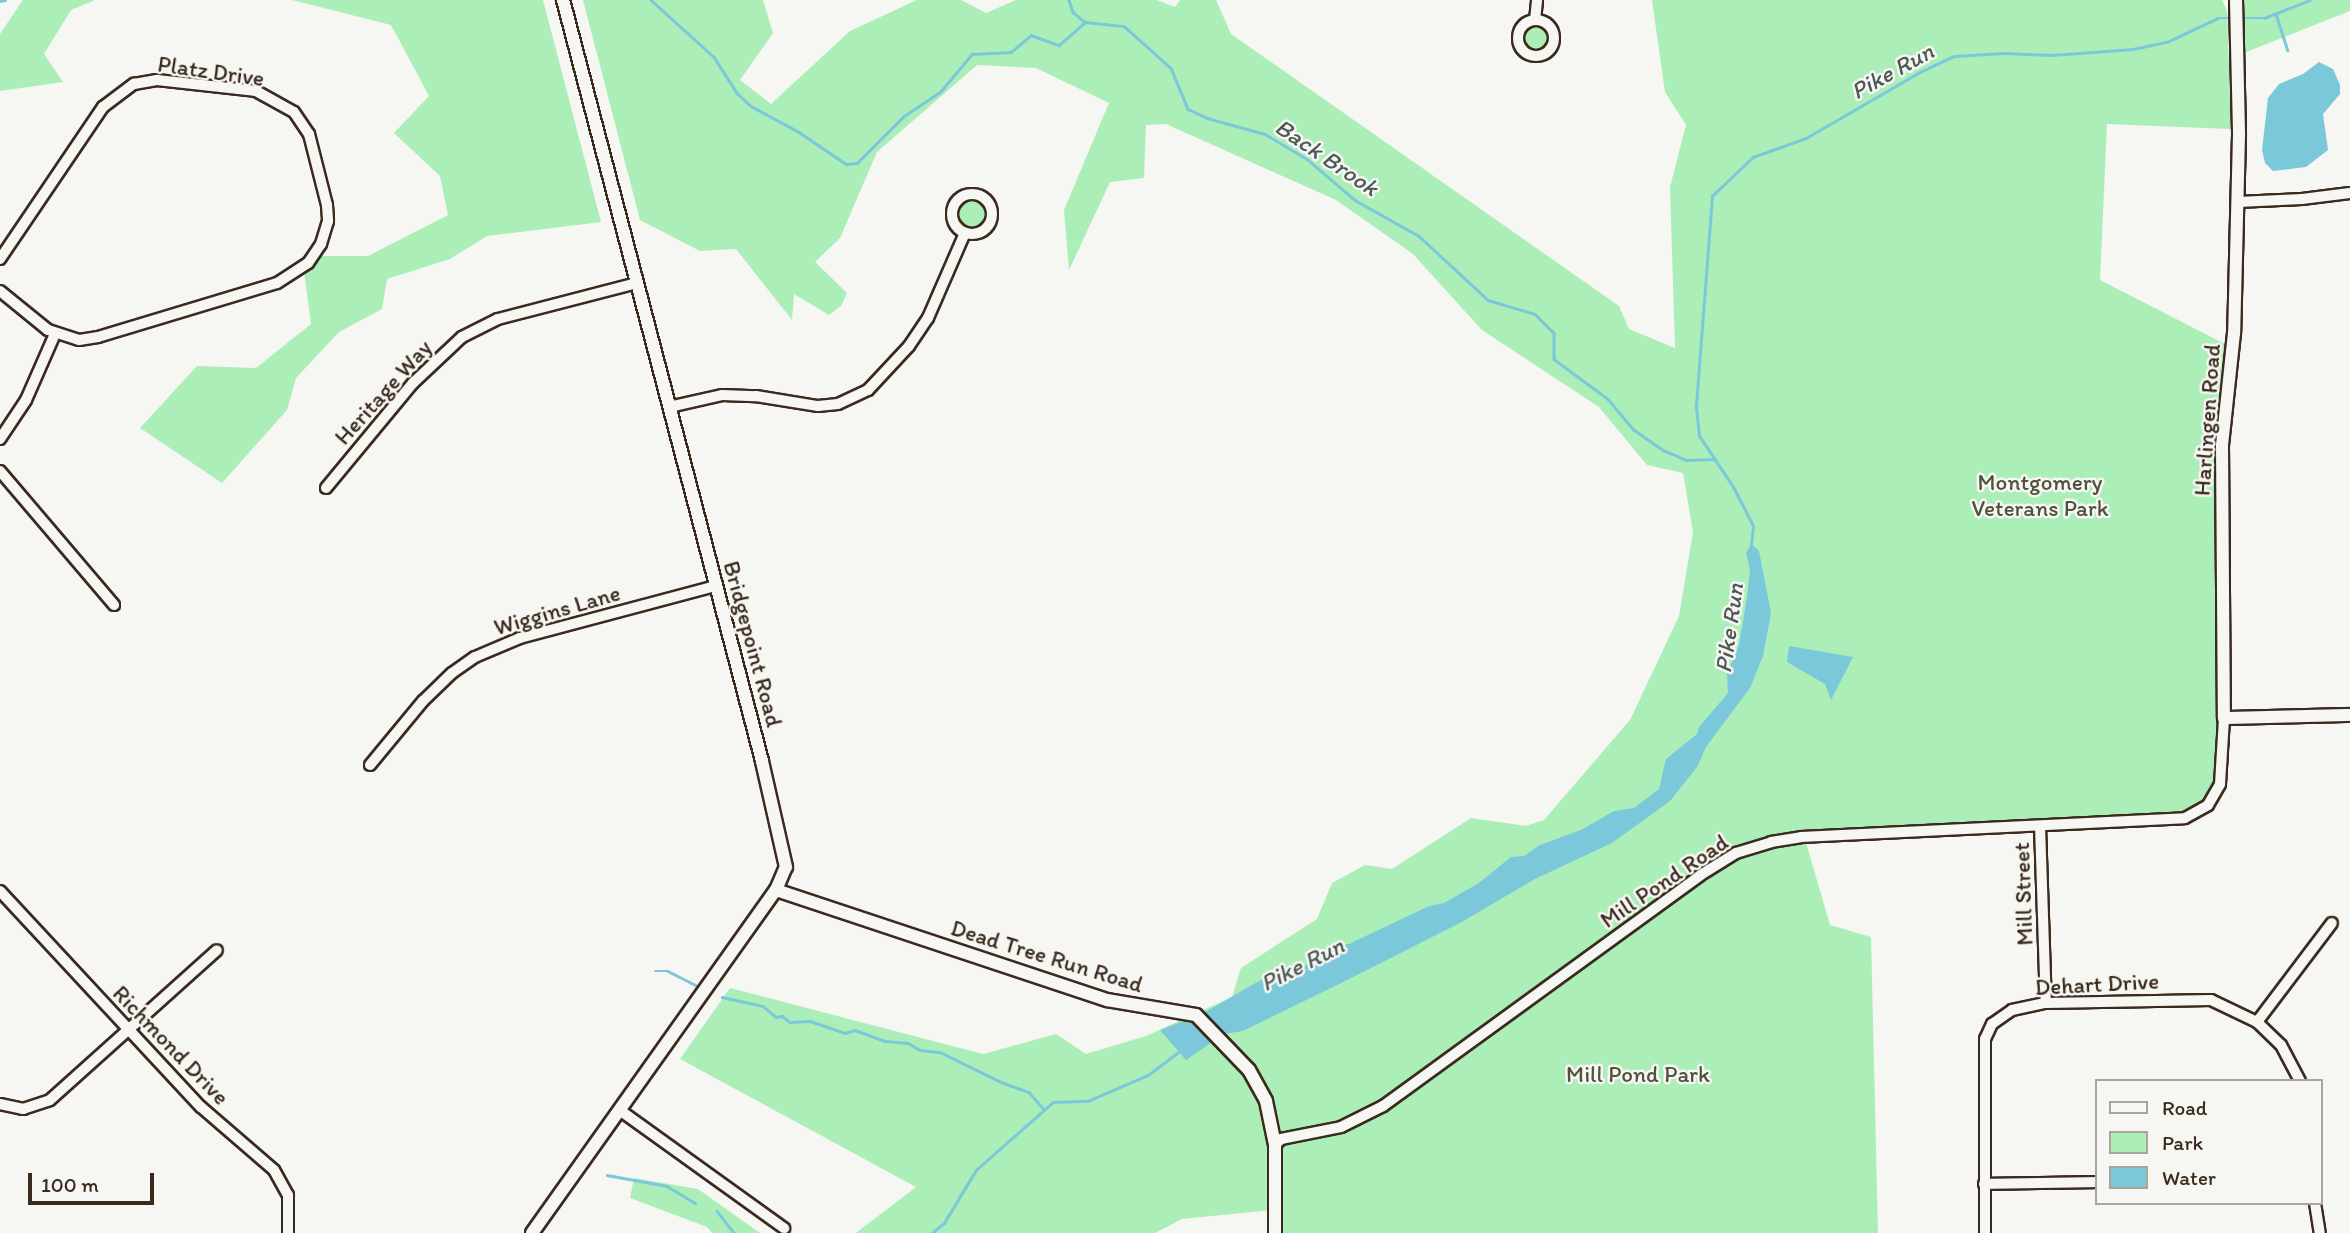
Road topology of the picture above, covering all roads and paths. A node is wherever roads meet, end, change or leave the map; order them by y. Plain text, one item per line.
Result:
1 (563, 0) edge
2 (1537, 0) edge
3 (2236, 4) edge
4 (1535, 20) dead end
5 (2350, 193) edge
6 (2238, 202) junction
7 (965, 233) junction
8 (0, 259) edge
9 (637, 284) junction
10 (0, 291) edge
11 (55, 334) junction
12 (669, 407) junction
13 (0, 439) edge
14 (0, 471) edge
15 (326, 488) dead end
16 (716, 586) junction
17 (114, 604) dead end
18 (2350, 715) edge
19 (2224, 718) junction
20 (370, 765) dead end
21 (2040, 826) junction
22 (776, 890) junction
23 (0, 891) edge
24 (2332, 923) dead end
25 (217, 950) dead end
26 (2046, 1003) junction
27 (2257, 1022) junction
28 (128, 1030) junction
29 (2299, 1079) edge
30 (0, 1104) edge
31 (621, 1111) junction
32 (1275, 1146) junction
33 (2094, 1182) edge
34 (1984, 1184) junction
35 (2315, 1205) edge
36 (784, 1228) dead end
37 (288, 1233) edge
38 (532, 1233) edge
39 (1275, 1233) edge
40 (1985, 1233) edge
41 (2320, 1233) edge

1 - 9 street, Bridgepoint Road
2 - 4 street
3 - 6 street, Harlingen Road
5 - 6 street
6 - 19 street, Harlingen Road
7 - 7 street
7 - 12 street
8 - 11 street, Platz Drive
9 - 12 street, Bridgepoint Road
9 - 15 street, Heritage Way
10 - 11 street
11 - 13 street
12 - 16 street, Bridgepoint Road
14 - 17 street
16 - 20 street, Wiggins Lane
16 - 22 street, Bridgepoint Road
18 - 19 street
19 - 21 street, Mill Pond Road
21 - 26 street, Mill Street
21 - 32 street, Mill Pond Road
22 - 31 street, Bridgepoint Road
22 - 32 street, Dead Tree Run Road
23 - 28 street, Richmond Drive
24 - 27 street
25 - 28 street
26 - 27 street, Dehart Drive
26 - 34 street, Dehart Drive
27 - 29 street, Dehart Drive
28 - 30 street
28 - 37 street, Richmond Drive
31 - 36 street
31 - 38 street, Bridgepoint Road
32 - 39 street, Dead Tree Run Road
33 - 34 street
34 - 40 street, Dehart Drive
35 - 41 street

